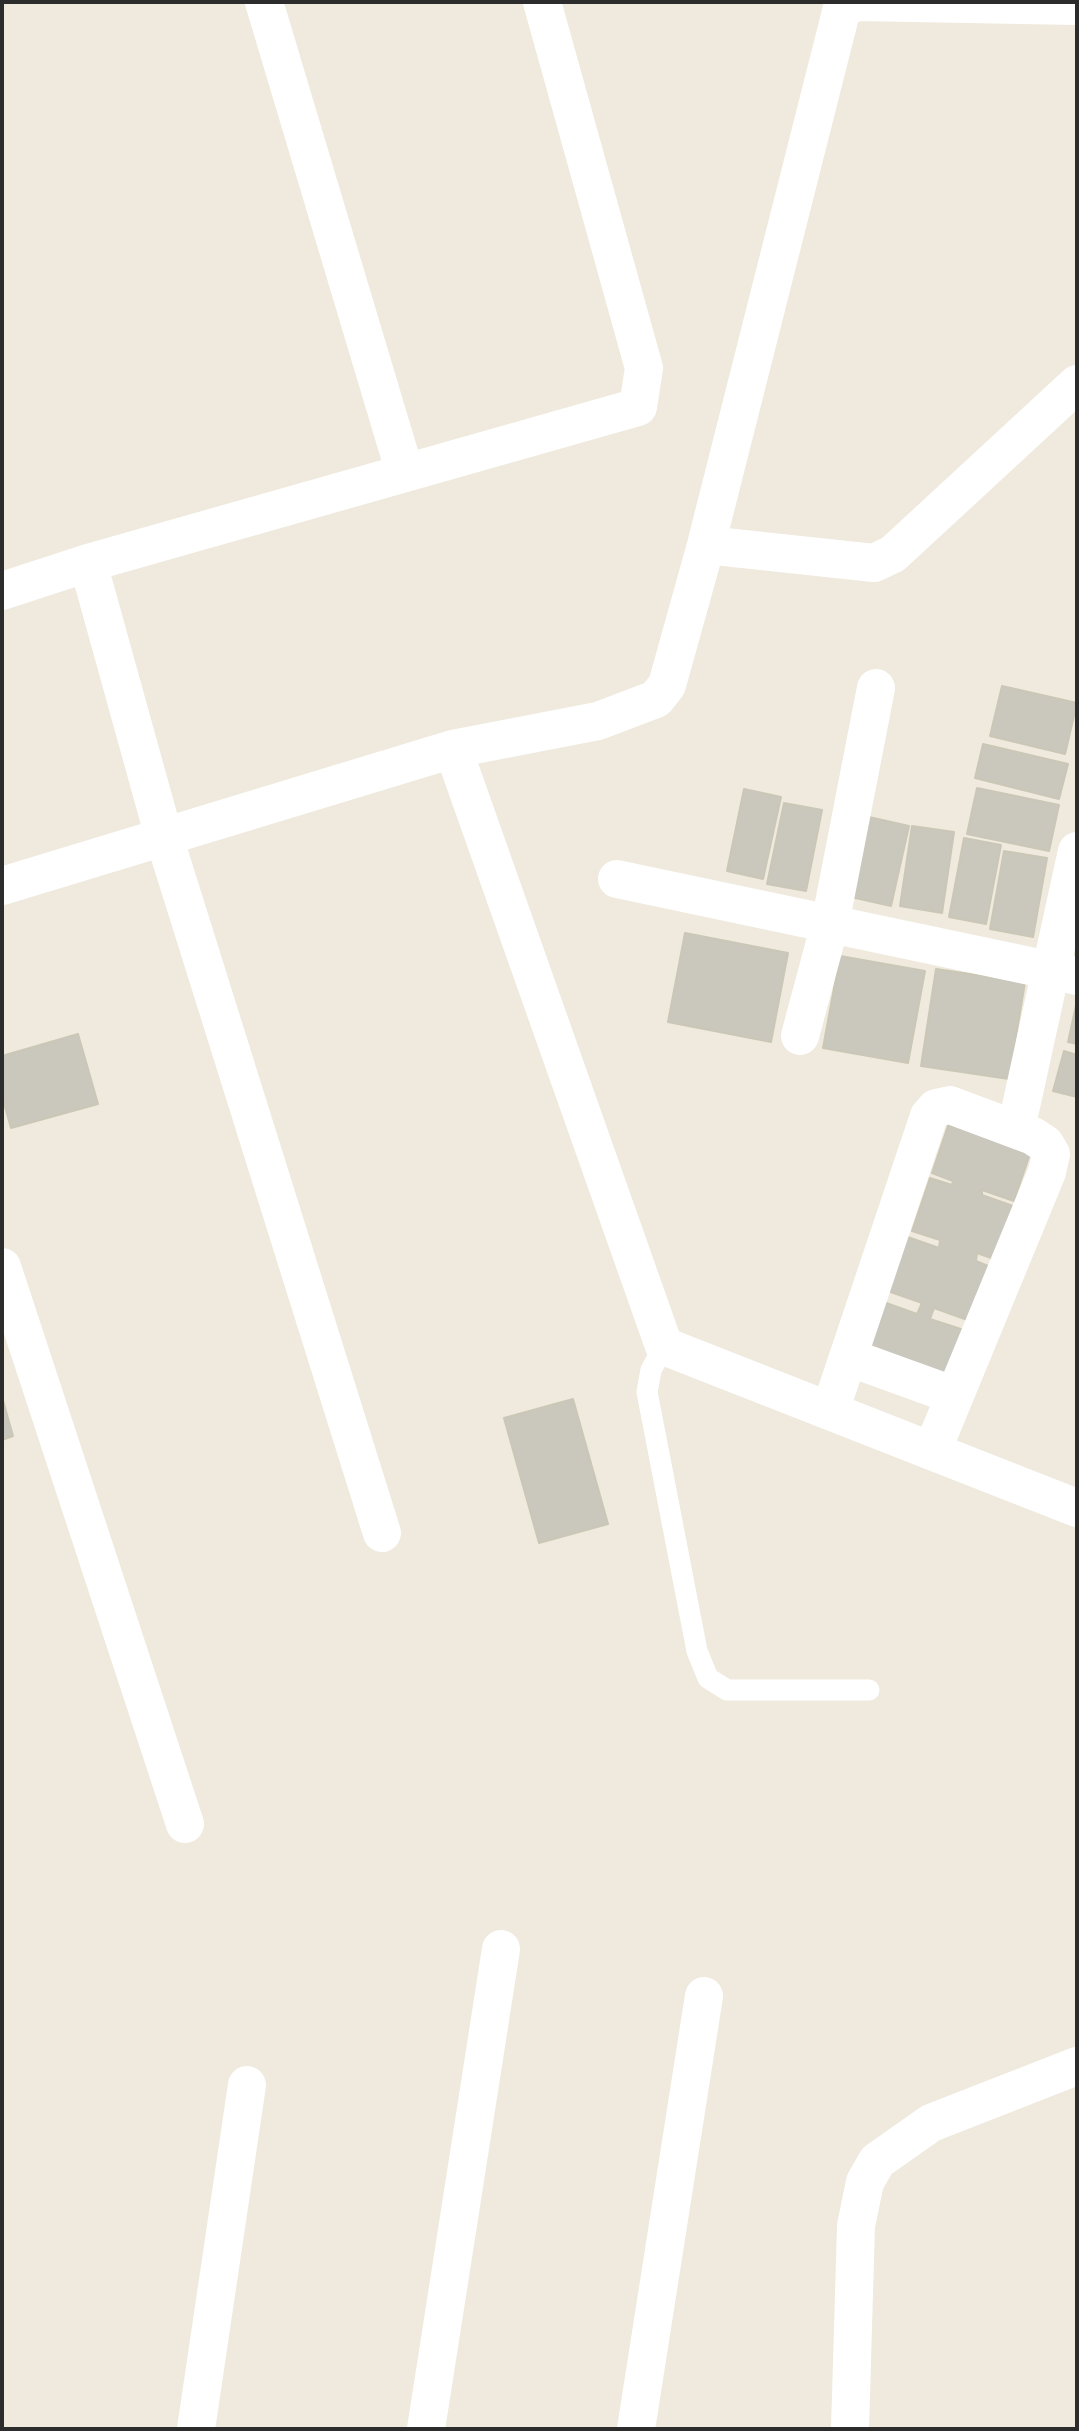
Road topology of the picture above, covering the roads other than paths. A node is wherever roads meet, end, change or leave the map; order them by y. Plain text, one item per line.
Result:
1 (264, 2) edge
2 (542, 2) edge
3 (1077, 6) edge
4 (1077, 384) edge
5 (405, 473) junction
6 (706, 545) junction
7 (88, 563) junction
8 (2, 591) edge
9 (876, 688) dead end
10 (453, 749) junction
11 (164, 837) junction
12 (1077, 851) edge
13 (617, 879) dead end
14 (2, 886) edge
15 (831, 924) junction
16 (1065, 974) edge
17 (800, 1036) dead end
18 (1020, 1111) dead end
19 (2, 1267) edge
20 (664, 1346) junction
21 (848, 1357) junction
22 (902, 1377) junction
23 (953, 1395) junction
24 (830, 1411) junction
25 (884, 1432) junction
26 (932, 1451) junction
27 (1077, 1508) edge
28 (382, 1533) dead end
29 (869, 1690) dead end
30 (185, 1824) dead end
31 (501, 1949) dead end
32 (704, 1996) dead end
33 (1077, 2066) edge
34 (247, 2085) dead end
35 (196, 2429) edge
36 (426, 2429) edge
37 (636, 2429) edge
38 (850, 2429) edge

1 - 5 street
2 - 5 street
3 - 6 street
4 - 6 street
5 - 7 street
6 - 10 street
7 - 8 street
7 - 11 street
9 - 15 street
10 - 11 street
10 - 20 street
11 - 14 street
11 - 28 street
12 - 16 street
13 - 15 street
15 - 16 street
15 - 17 street
16 - 18 street
19 - 30 street
20 - 24 street
20 - 29 lane
21 - 22 street
21 - 23 street
21 - 24 street
22 - 23 street
22 - 25 street
23 - 26 street
24 - 25 street
25 - 26 street
26 - 27 street
31 - 36 street
32 - 37 street
33 - 38 street
34 - 35 street

